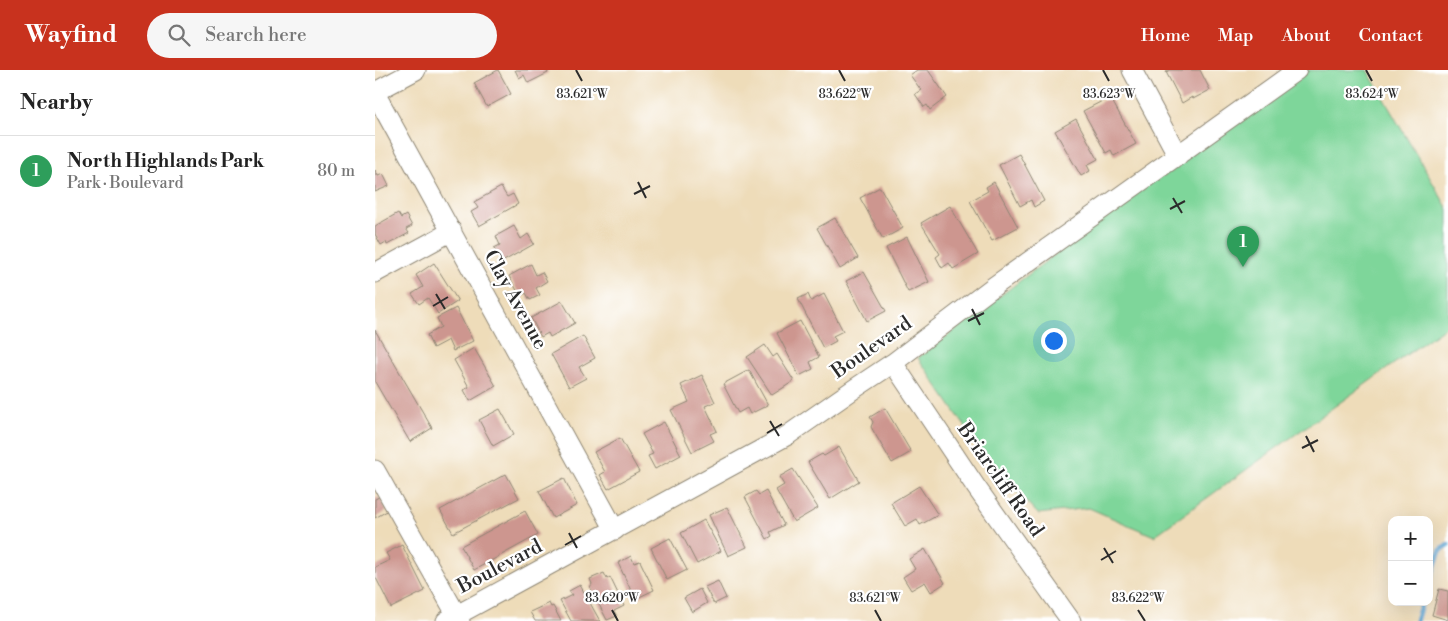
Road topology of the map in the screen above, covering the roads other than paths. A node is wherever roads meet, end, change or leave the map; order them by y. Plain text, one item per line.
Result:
1 (416, 70) edge
2 (1132, 70) edge
3 (1297, 70) edge
4 (375, 92) edge
5 (1178, 156) junction
6 (452, 231) junction
7 (375, 273) edge
8 (893, 363) junction
9 (375, 470) edge
10 (615, 530) junction
11 (454, 619) edge
12 (1071, 621) edge

1 - 4 street
2 - 5 street
3 - 5 street, Boulevard
4 - 6 street, Clay Avenue
5 - 8 street, Boulevard
6 - 7 street
6 - 10 street, Clay Avenue
8 - 10 street, Boulevard
8 - 12 street, Briarcliff Road
9 - 11 street
10 - 11 street, Boulevard

